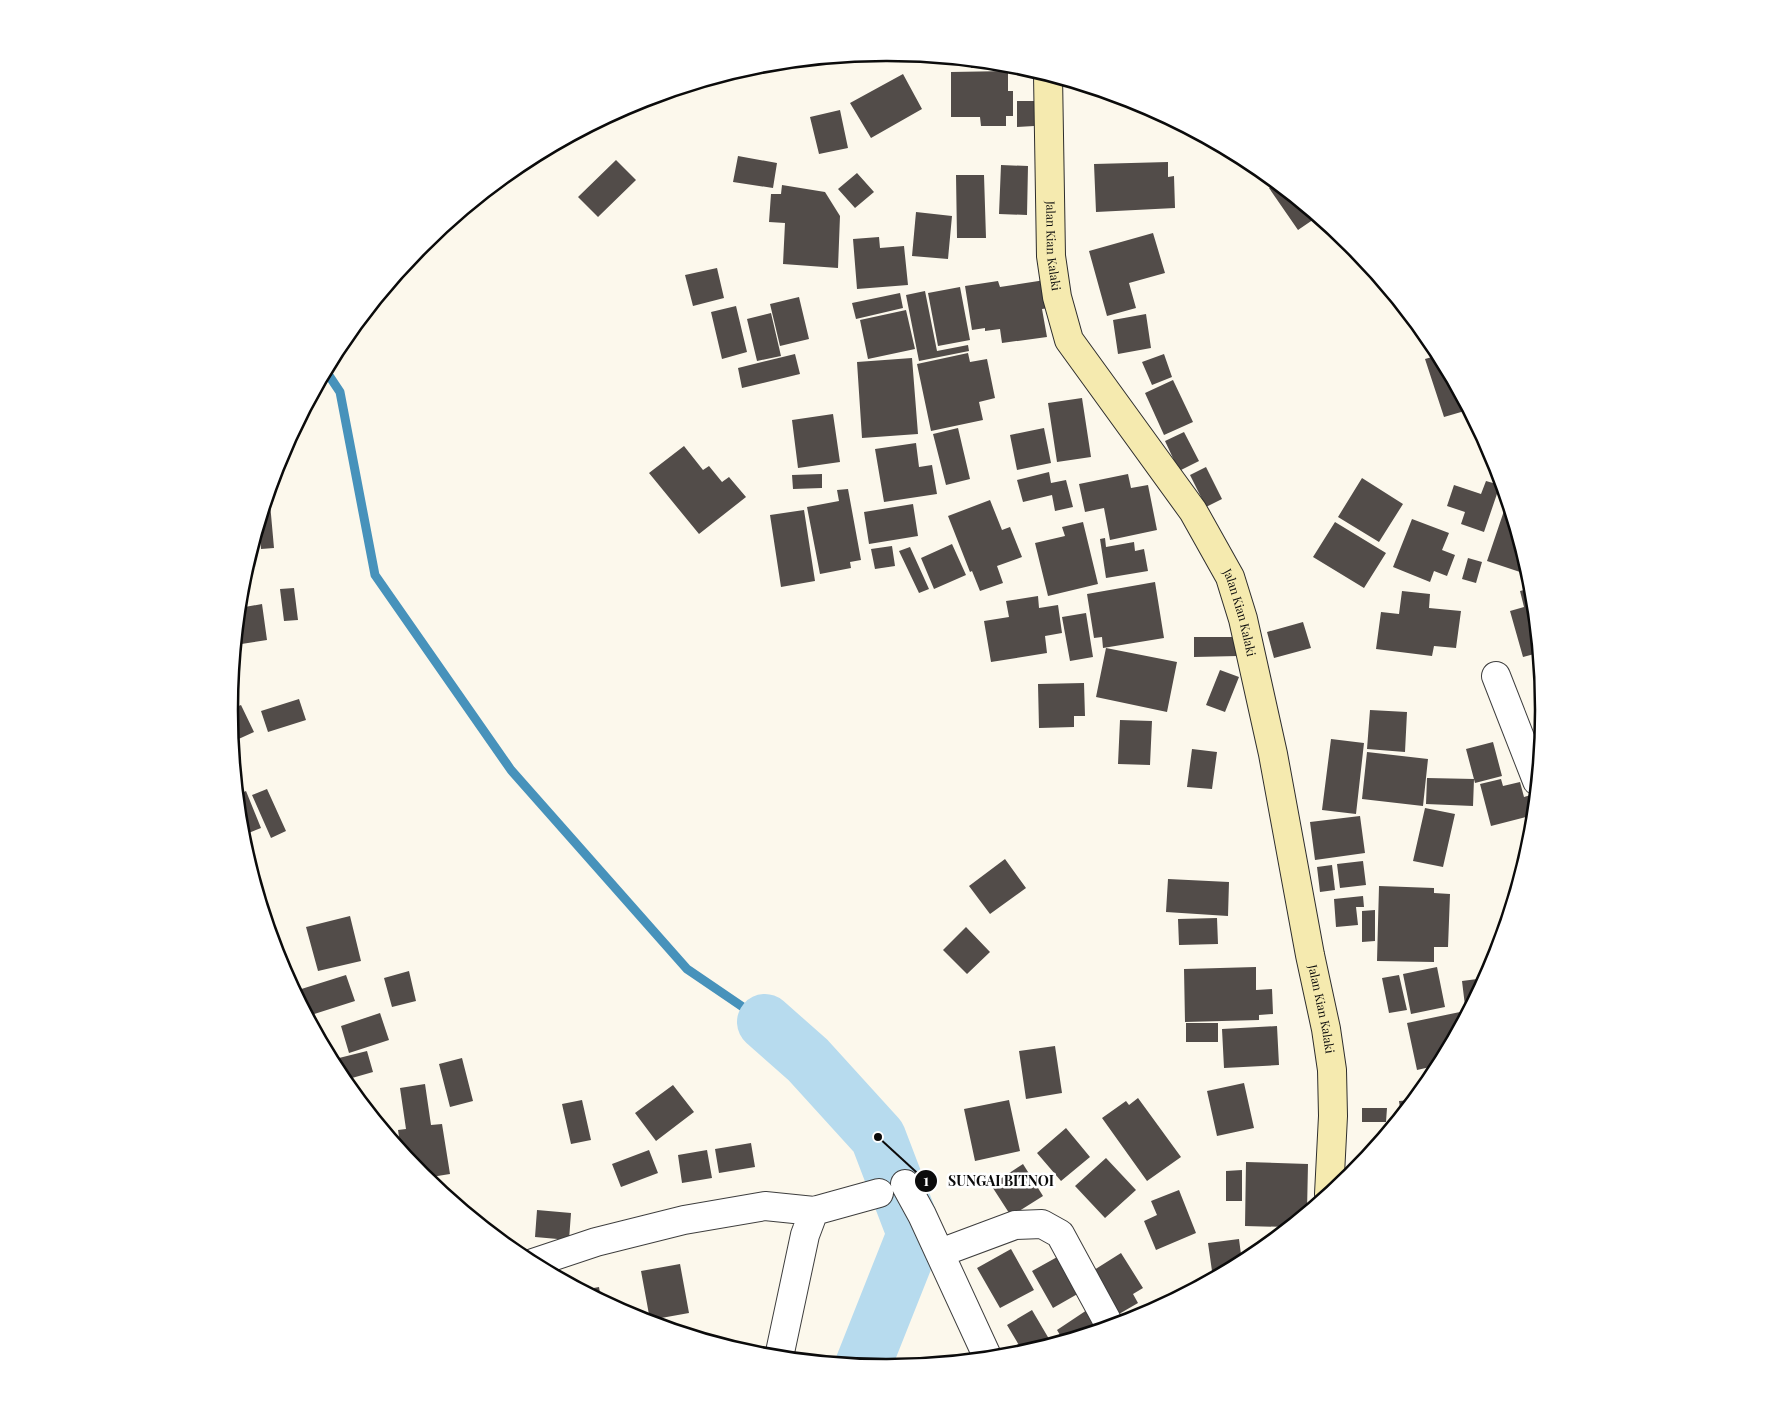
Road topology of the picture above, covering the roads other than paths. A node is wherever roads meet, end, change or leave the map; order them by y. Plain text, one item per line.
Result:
1 (1048, 82) edge
2 (1496, 676) dead end
3 (1532, 768) edge
4 (1330, 1183) edge
5 (905, 1184) dead end
6 (879, 1193) dead end
7 (814, 1211) junction
8 (940, 1253) junction
9 (543, 1260) edge
10 (1107, 1320) edge
11 (781, 1349) edge
12 (985, 1351) edge

1 - 4 street, Jalan Kian Kalaki
2 - 3 street
5 - 8 street
6 - 7 street
7 - 9 street
7 - 11 street
8 - 10 street
8 - 12 street

